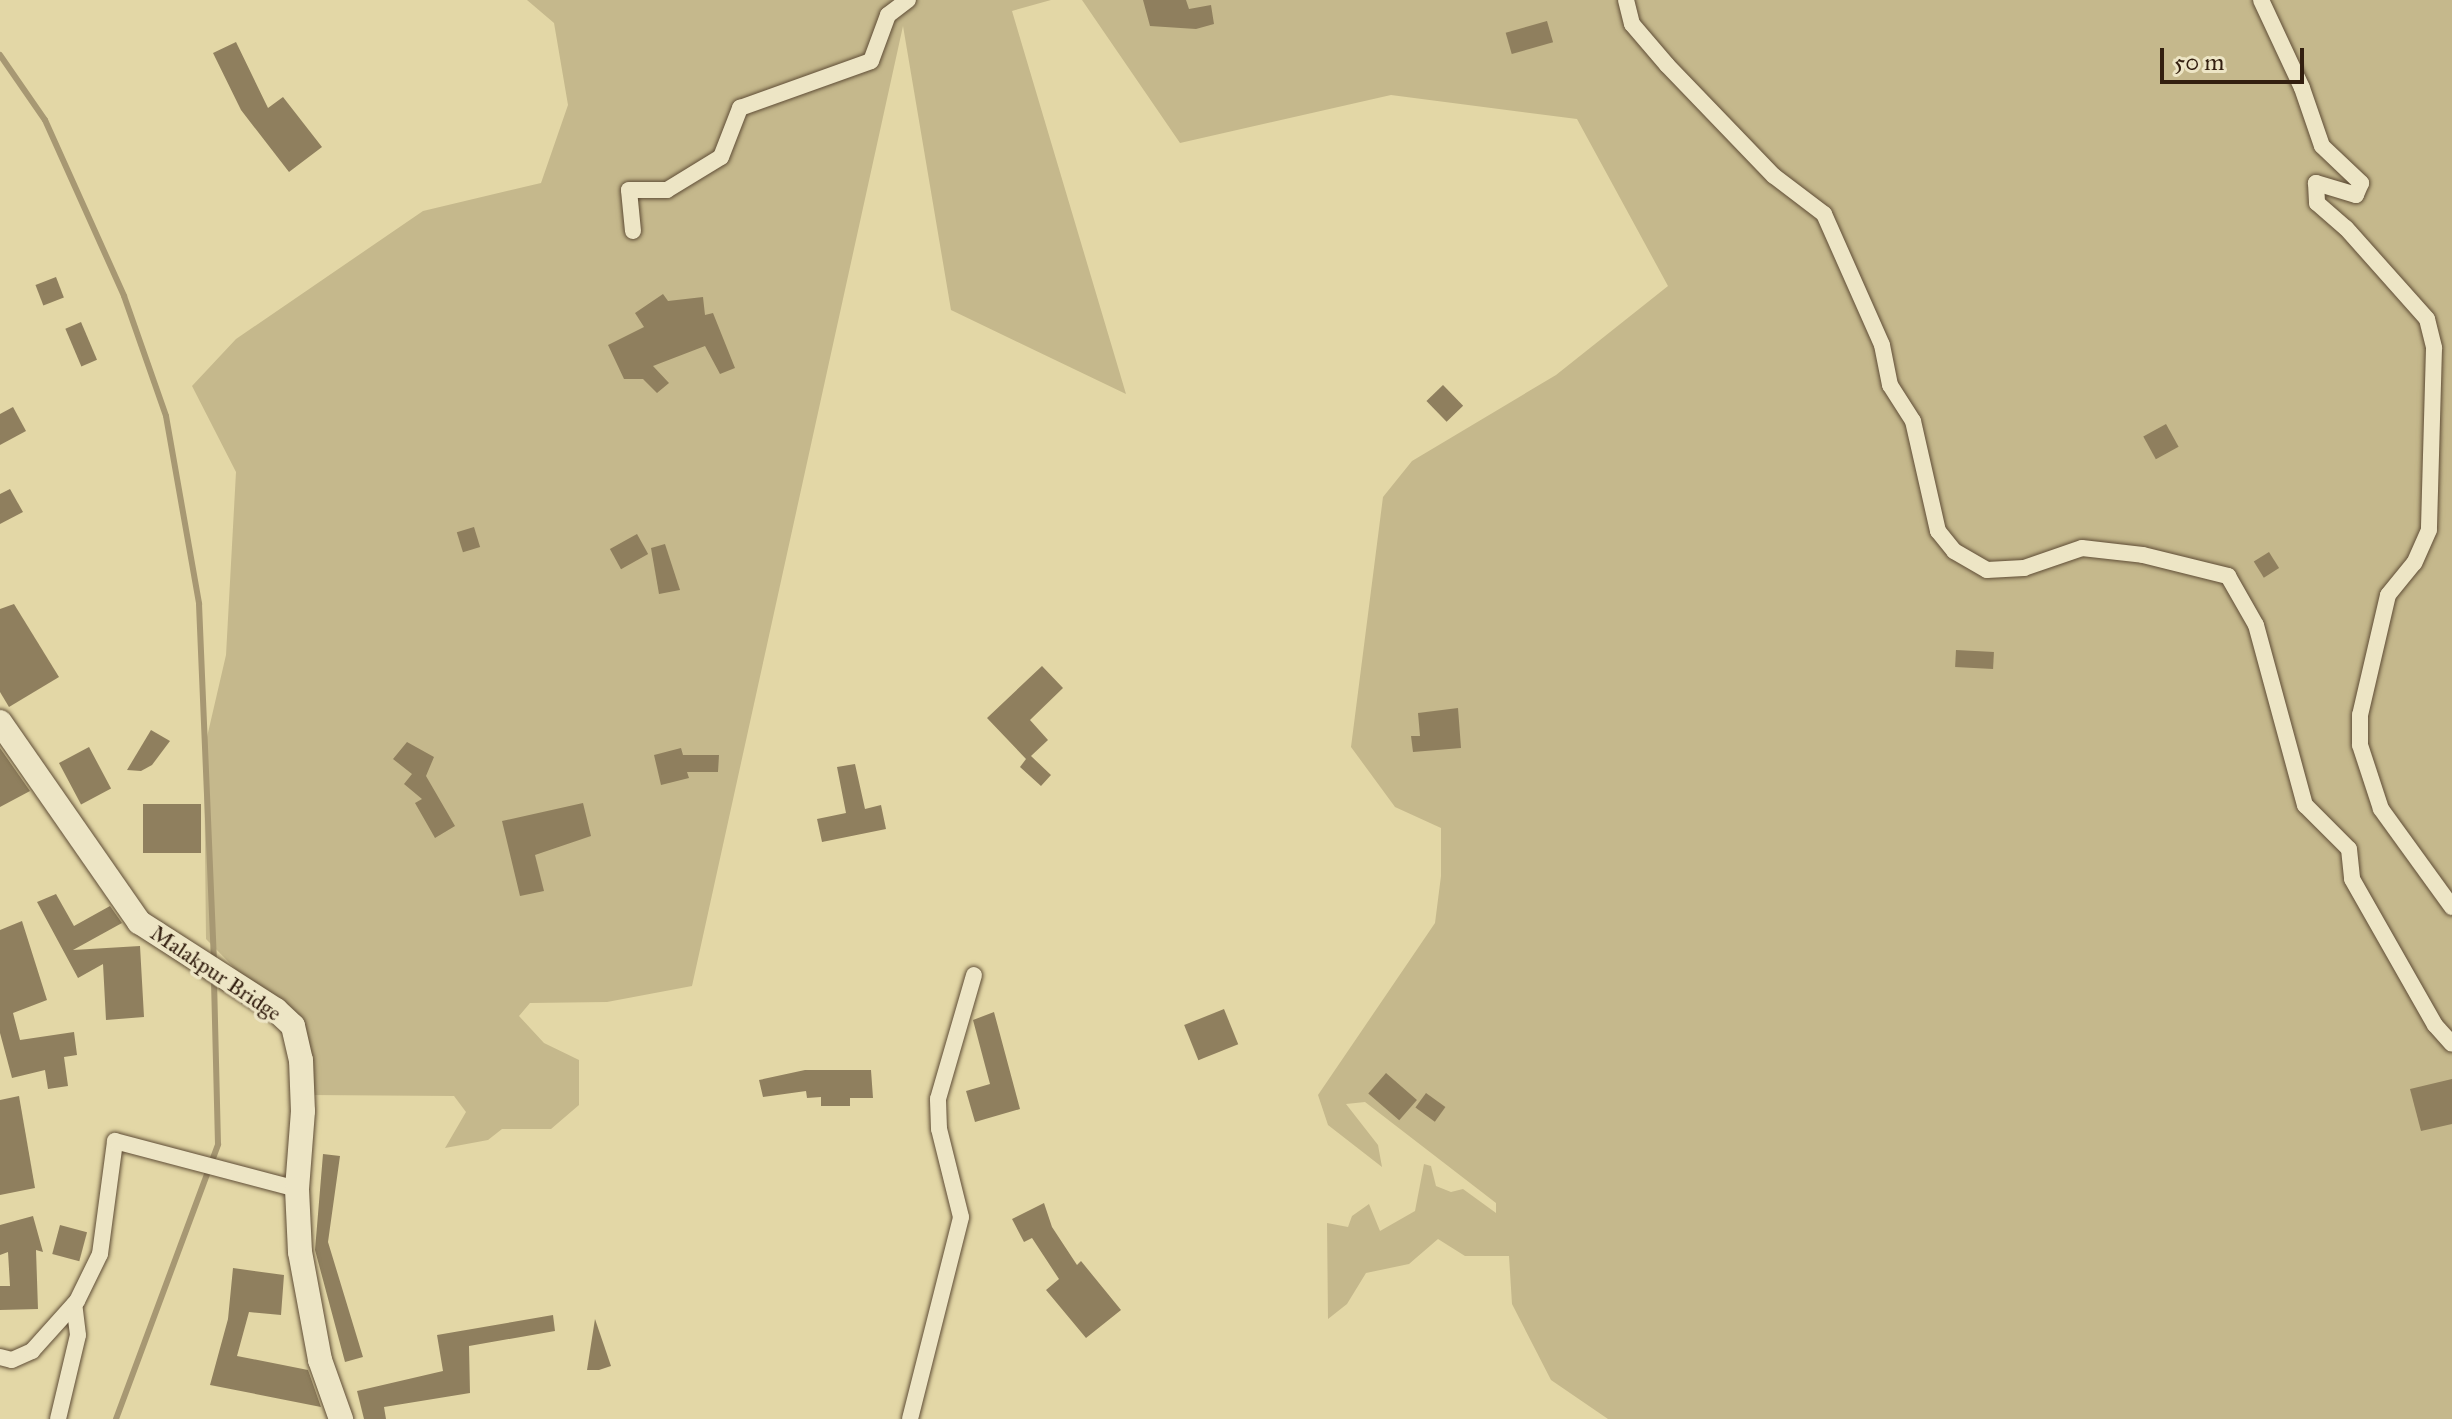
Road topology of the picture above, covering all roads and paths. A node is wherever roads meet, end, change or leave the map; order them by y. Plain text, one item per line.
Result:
1 (908, 0) edge
2 (1626, 0) edge
3 (2261, 0) edge
4 (633, 231) dead end
5 (0, 722) edge
6 (2452, 907) edge
7 (974, 975) dead end
8 (2452, 1044) edge
9 (297, 1189) junction
10 (74, 1304) junction
11 (0, 1357) edge
12 (58, 1419) edge
13 (341, 1419) edge
14 (910, 1419) edge

1 - 4 street
2 - 8 street
3 - 6 street
5 - 9 street, Malakpur Bridge
7 - 14 street
9 - 10 street
9 - 13 street
10 - 11 street
10 - 12 street

